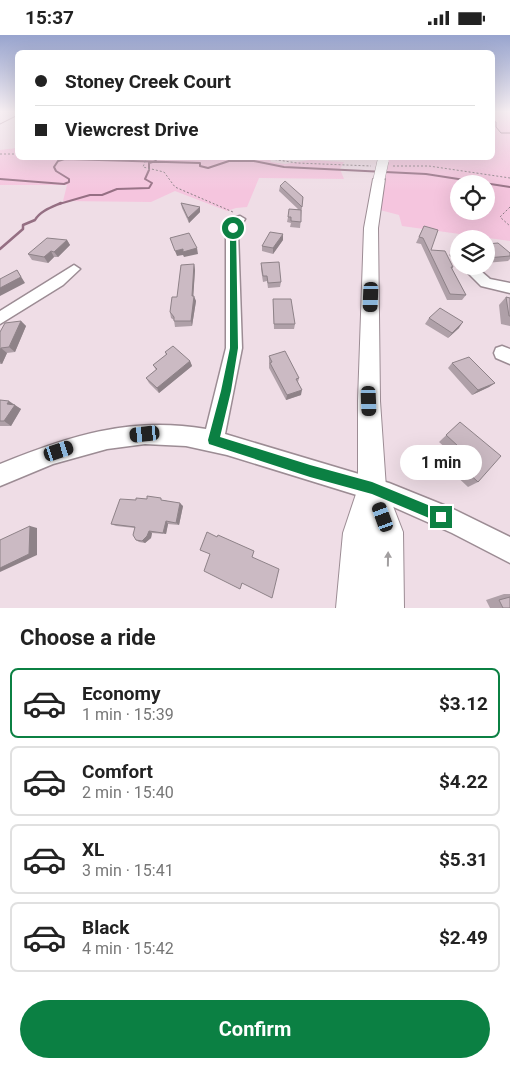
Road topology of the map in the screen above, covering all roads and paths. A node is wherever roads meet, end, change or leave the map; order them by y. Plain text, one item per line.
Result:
1 (0, 154) edge
2 (15, 154) edge
3 (145, 160) edge
4 (382, 166) edge
5 (510, 207) edge
6 (240, 219) joint
7 (510, 226) edge
8 (74, 269) dead end
9 (477, 275) edge
10 (510, 288) edge
11 (0, 318) edge
12 (213, 440) junction
13 (0, 475) edge
14 (372, 488) junction
15 (510, 551) edge
16 (353, 608) edge
17 (387, 608) edge

1 - 2 path
3 - 6 path
4 - 14 main road
5 - 7 path
6 - 12 street
8 - 11 street
9 - 10 street
12 - 13 street
12 - 14 street
14 - 15 street
14 - 16 main road
17 -> 14 main road

